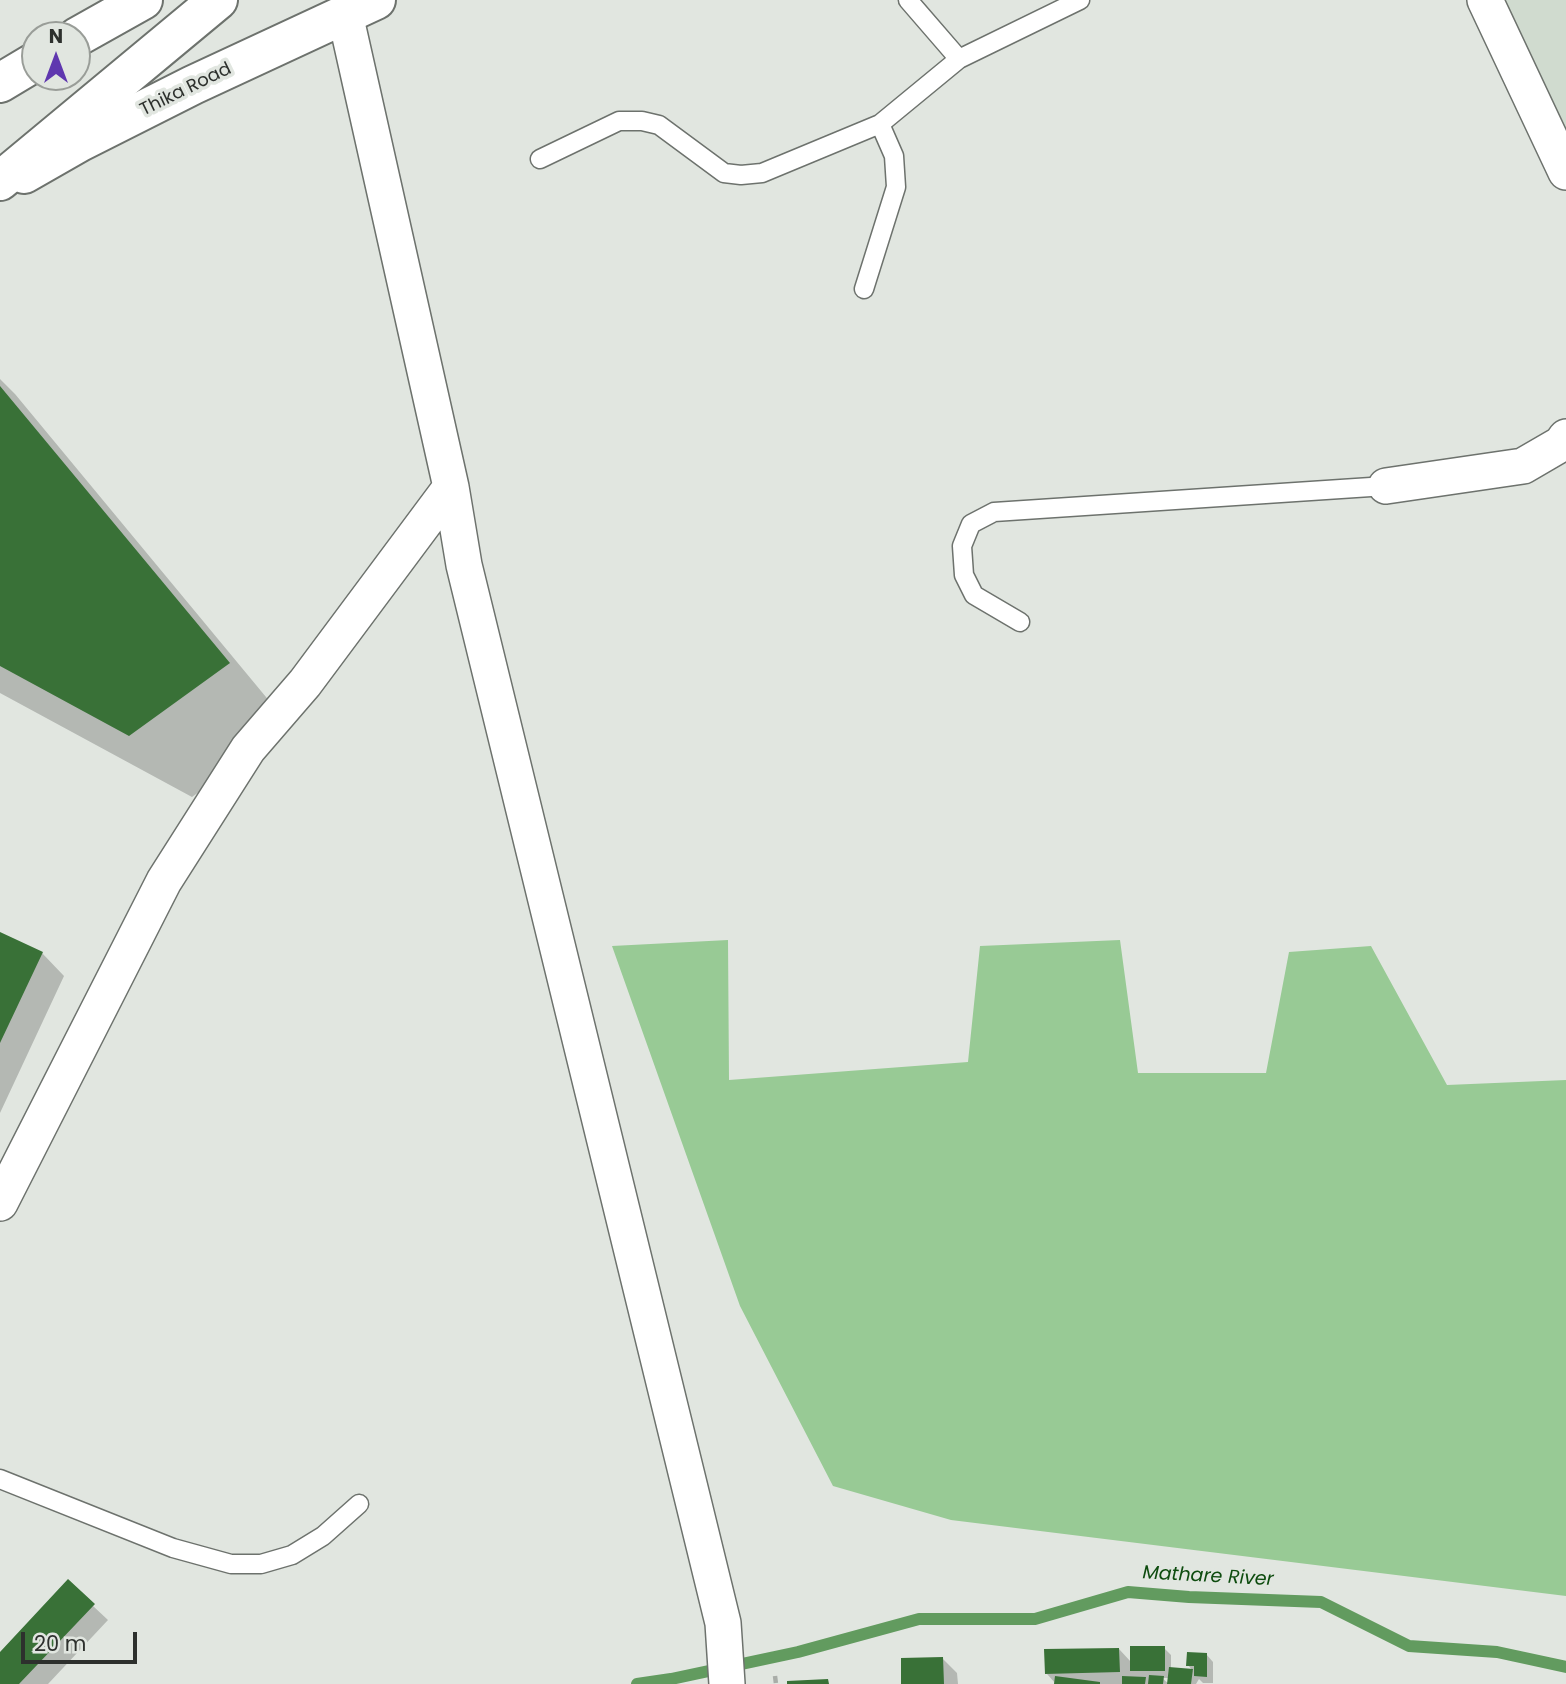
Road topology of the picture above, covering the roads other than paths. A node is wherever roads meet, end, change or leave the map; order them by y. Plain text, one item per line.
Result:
1 (143, 0) edge
2 (218, 0) edge
3 (908, 0) edge
4 (1080, 0) edge
5 (1485, 0) edge
6 (361, 7) edge
7 (91, 29) edge
8 (959, 59) junction
9 (21, 70) edge
10 (0, 83) edge
11 (880, 124) junction
12 (540, 159) dead end
13 (1566, 172) edge
14 (0, 180) edge
15 (0, 188) edge
16 (864, 289) dead end
17 (1566, 437) edge
18 (1386, 486) joint
19 (451, 487) junction
20 (1020, 622) dead end
21 (0, 1203) edge
22 (0, 1479) edge
23 (359, 1504) dead end
24 (727, 1684) edge

1 - 7 main road
2 - 14 main road
3 - 8 lane
4 - 8 lane
5 - 13 street
6 - 15 main road, Thika Road
6 - 19 street
8 - 11 lane
9 - 10 main road
11 - 12 lane
11 - 16 lane
17 - 18 street
18 - 20 lane
19 - 21 street
19 - 24 street
22 - 23 lane

